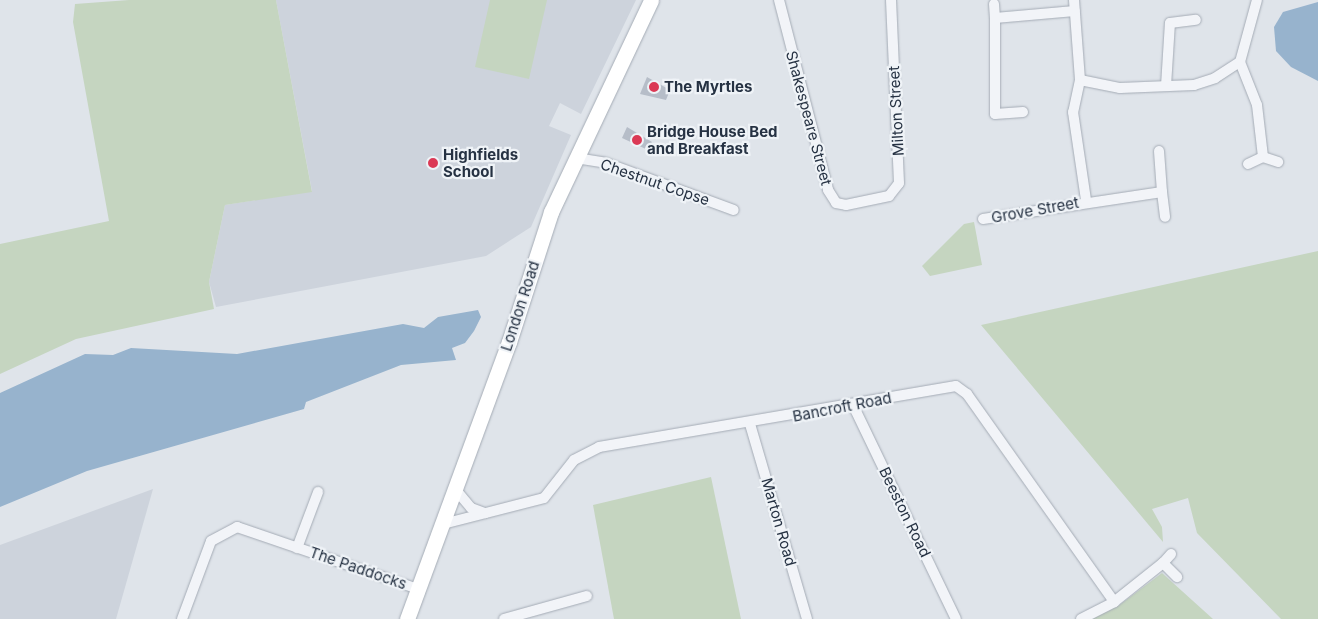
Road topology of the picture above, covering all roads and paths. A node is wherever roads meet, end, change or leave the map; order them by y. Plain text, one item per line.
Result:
1 (651, 0) edge
2 (779, 0) edge
3 (891, 0) edge
4 (1074, 0) edge
5 (1257, 0) edge
6 (994, 4) dead end
7 (1076, 11) junction
8 (995, 18) junction
9 (1196, 20) dead end
10 (1240, 62) junction
11 (1080, 80) junction
12 (1166, 86) junction
13 (1023, 112) dead end
14 (1159, 150) dead end
15 (1263, 157) junction
16 (576, 158) junction
17 (1278, 162) dead end
18 (1248, 164) dead end
19 (1162, 192) junction
20 (1086, 200) junction
21 (867, 201) joint
22 (734, 210) dead end
23 (1165, 217) dead end
24 (983, 219) dead end
25 (853, 405) junction
26 (750, 424) junction
27 (456, 490) junction
28 (318, 492) dead end
29 (486, 513) junction
30 (442, 524) junction
31 (297, 548) junction
32 (1171, 554) dead end
33 (1163, 563) junction
34 (1177, 577) dead end
35 (418, 589) junction
36 (587, 596) dead end
37 (1114, 602) junction
38 (182, 619) edge
39 (406, 619) edge
40 (504, 619) edge
41 (807, 619) edge
42 (956, 619) edge
43 (1081, 619) edge

1 - 16 main road, London Road
2 - 21 street, Shakespeare Street
3 - 21 street, Milton Street
4 - 7 street, Grove Street
5 - 10 street
6 - 8 street
7 - 8 street
7 - 11 street, Grove Street
8 - 13 street
9 - 12 street
10 - 12 street
10 - 15 street
11 - 12 street
11 - 20 street, Grove Street
14 - 19 street
15 - 17 street
15 - 18 street
16 - 22 street, Chestnut Copse
16 - 27 main road, London Road
19 - 20 street, Grove Street
19 - 23 street
20 - 24 street, Grove Street
25 - 26 street, Bancroft Road
25 - 37 street, Bancroft Road
25 - 42 street, Beeston Road
26 - 29 street, Bancroft Road
26 - 41 street, Marton Road
27 - 29 street
27 - 30 main road, London Road
28 - 31 street, The Paddocks
29 - 30 street, Bancroft Road
30 - 35 main road, London Road
31 - 35 street, The Paddocks
31 - 38 street, The Paddocks
32 - 33 street
33 - 34 street
33 - 37 street
35 - 39 main road, London Road
36 - 40 street
37 - 43 street

